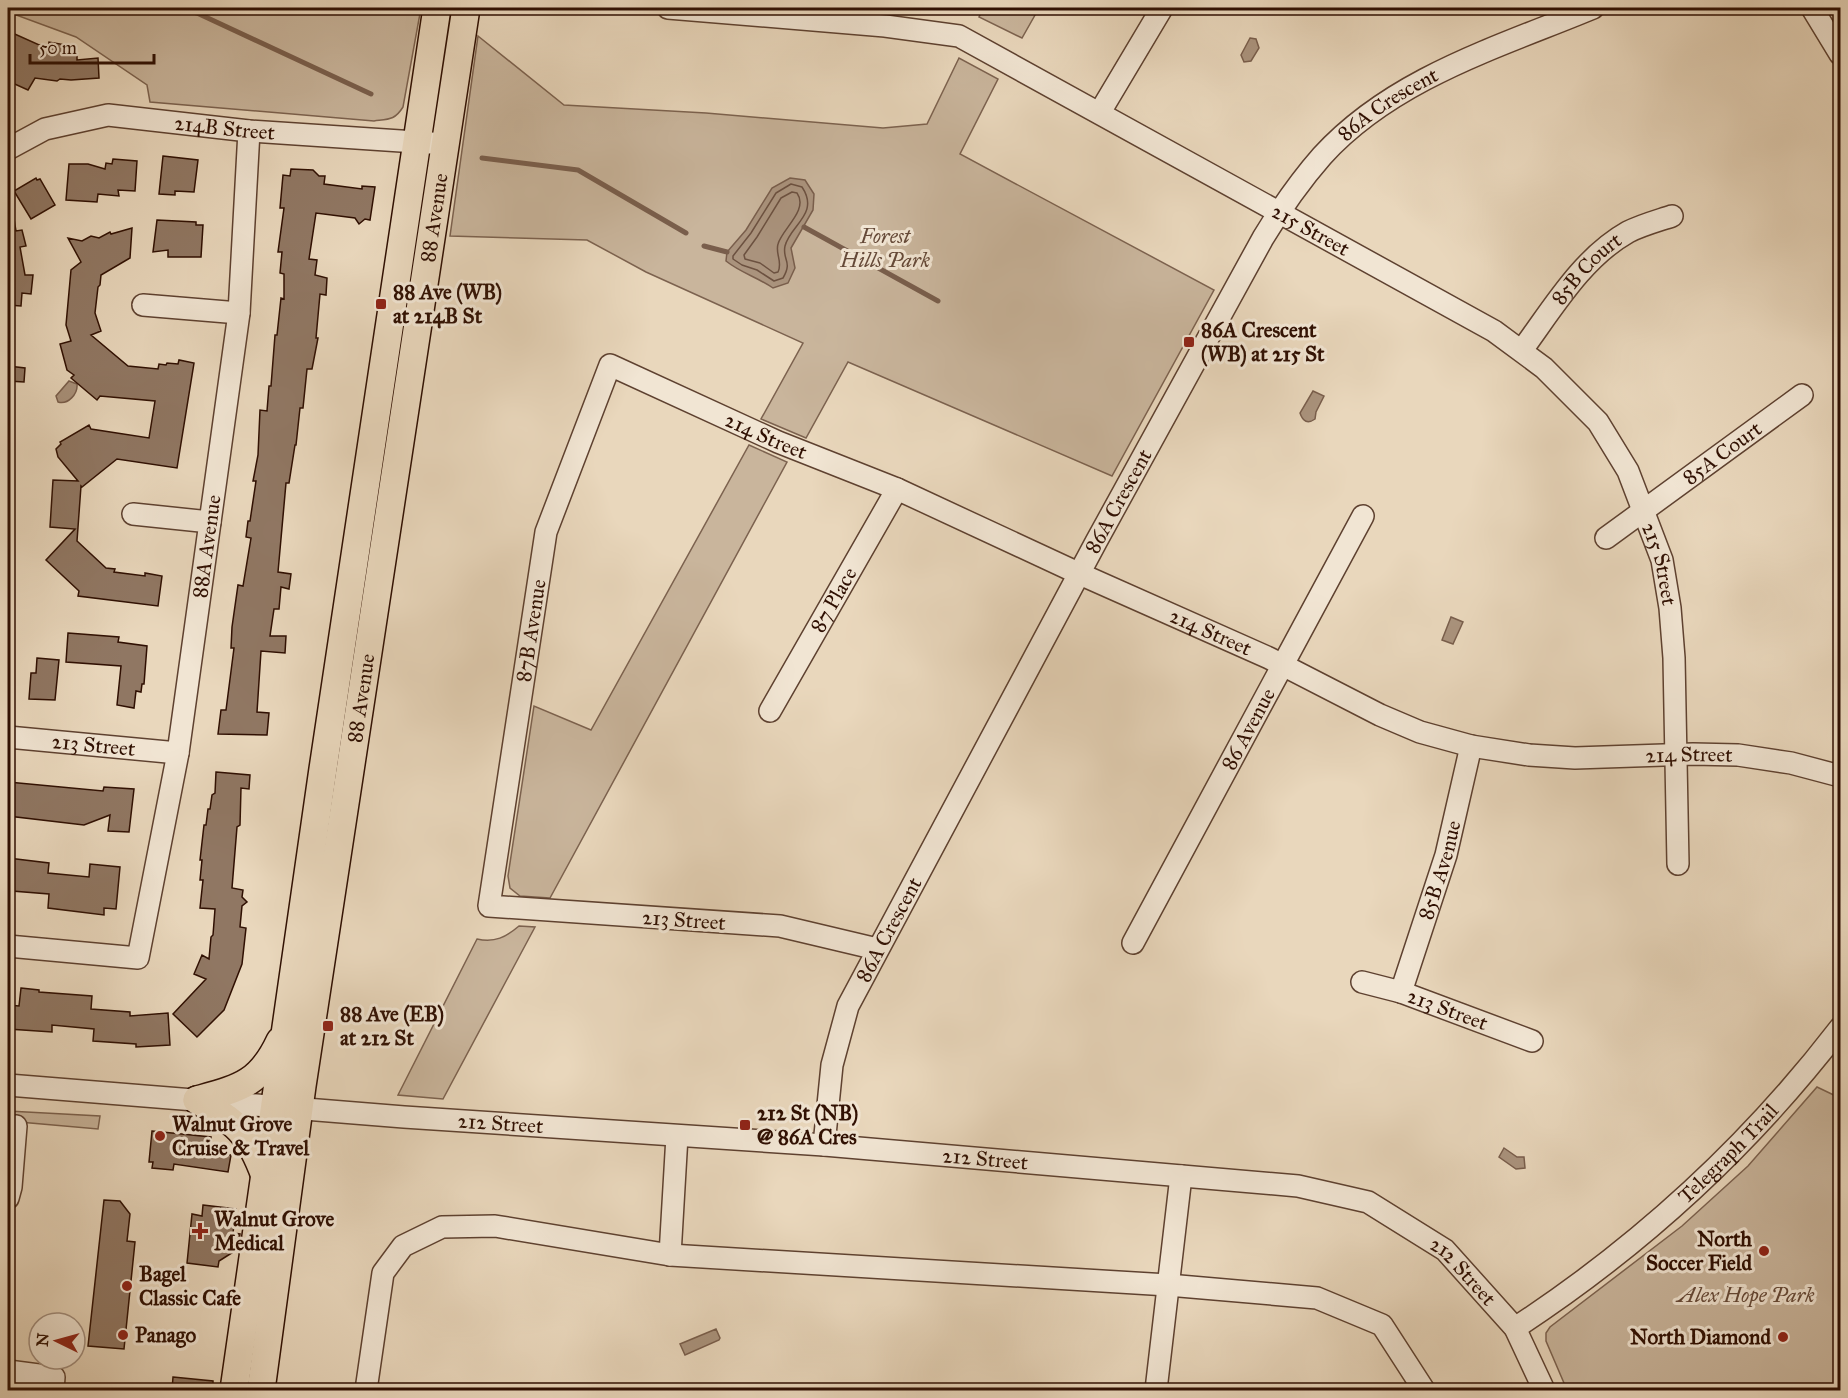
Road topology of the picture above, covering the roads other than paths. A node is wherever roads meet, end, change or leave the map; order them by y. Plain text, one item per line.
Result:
1 (437, 8) edge
2 (466, 8) edge
3 (668, 8) edge
4 (1162, 8) edge
5 (1812, 8) edge
6 (1584, 9) edge
7 (887, 17) edge
8 (1840, 54) edge
9 (1100, 112) junction
10 (249, 131) junction
11 (417, 142) junction
12 (446, 144) junction
13 (8, 149) edge
14 (1278, 213) junction
15 (1672, 216) dead end
16 (144, 305) dead end
17 (239, 313) junction
18 (1522, 350) junction
19 (610, 365) joint
20 (1802, 395) dead end
21 (897, 489) junction
22 (1645, 511) junction
23 (133, 514) dead end
24 (1363, 516) dead end
25 (210, 522) junction
26 (1606, 538) dead end
27 (1080, 574) junction
28 (1284, 665) junction
29 (770, 711) dead end
30 (8, 737) edge
31 (1471, 746) junction
32 (178, 753) junction
33 (1675, 755) junction
34 (1840, 776) edge
35 (1678, 864) dead end
36 (489, 906) joint
37 (1133, 944) dead end
38 (8, 946) edge
39 (877, 949) junction
40 (1362, 982) dead end
41 (1401, 992) junction
42 (1840, 1028) edge
43 (286, 1029) junction
44 (1532, 1041) dead end
45 (8, 1085) edge
46 (197, 1100) junction
47 (287, 1108) junction
48 (16, 1126) dead end
49 (677, 1136) junction
50 (824, 1145) junction
51 (265, 1176) junction
52 (1181, 1176) junction
53 (8, 1198) edge
54 (670, 1255) junction
55 (1168, 1285) junction
56 (1515, 1328) junction
57 (8, 1371) edge
58 (53, 1390) edge
59 (234, 1390) edge
60 (261, 1390) edge
61 (366, 1390) edge
62 (1156, 1390) edge
63 (1424, 1390) edge
64 (1544, 1390) edge

1 - 11 main road, 88 Avenue
2 - 12 main road, 88 Avenue
3 - 7 street, 215 Street
4 - 9 street
5 - 8 street
6 - 14 street, 86A Crescent
7 - 9 street, 215 Street
9 - 14 street, 215 Street
10 - 11 street, 214B Street
10 - 13 street, 214B Street
10 - 17 street, 88A Avenue
11 - 12 street, 214B Street
11 - 43 main road, 88 Avenue
12 - 47 main road, 88 Avenue
14 - 18 street, 215 Street
14 - 27 street, 86A Crescent
15 - 18 street, 85B Court
16 - 17 street
17 - 25 street, 88A Avenue
18 - 22 street, 215 Street
19 - 21 street, 214 Street
19 - 36 street, 87B Avenue
20 - 22 street, 85A Court
21 - 27 street, 214 Street
21 - 29 street, 87 Place
22 - 26 street, 85A Court
22 - 33 street, 215 Street
23 - 25 street
24 - 28 street, 86 Avenue
25 - 32 street, 88A Avenue
27 - 28 street, 214 Street
27 - 39 street, 86A Crescent
28 - 31 street, 214 Street
28 - 37 street, 86 Avenue
30 - 32 street, 213 Street
31 - 33 street, 214 Street
31 - 41 street, 85B Avenue
32 - 38 street, 88A Avenue
33 - 34 street, 214 Street
33 - 35 street, 215 Street
36 - 39 street, 213 Street
39 - 50 street, 86A Crescent
40 - 41 street, 213 Street
41 - 44 street, 213 Street
42 - 56 street, Telegraph Trail
43 - 46 main road
43 - 47 main road, 88 Avenue
45 - 46 street
46 - 47 street
46 - 51 main road
47 - 49 street, 212 Street
47 - 51 main road, 88 Avenue
47 - 60 main road, 88 Avenue
48 - 53 street
49 - 50 street, 212 Street
49 - 54 street
50 - 52 street, 212 Street
51 - 59 main road, 88 Avenue
52 - 55 street
52 - 56 street, 212 Street
54 - 55 street
54 - 61 street
55 - 62 street
55 - 63 street
56 - 64 street, 212 Street
57 - 58 street

